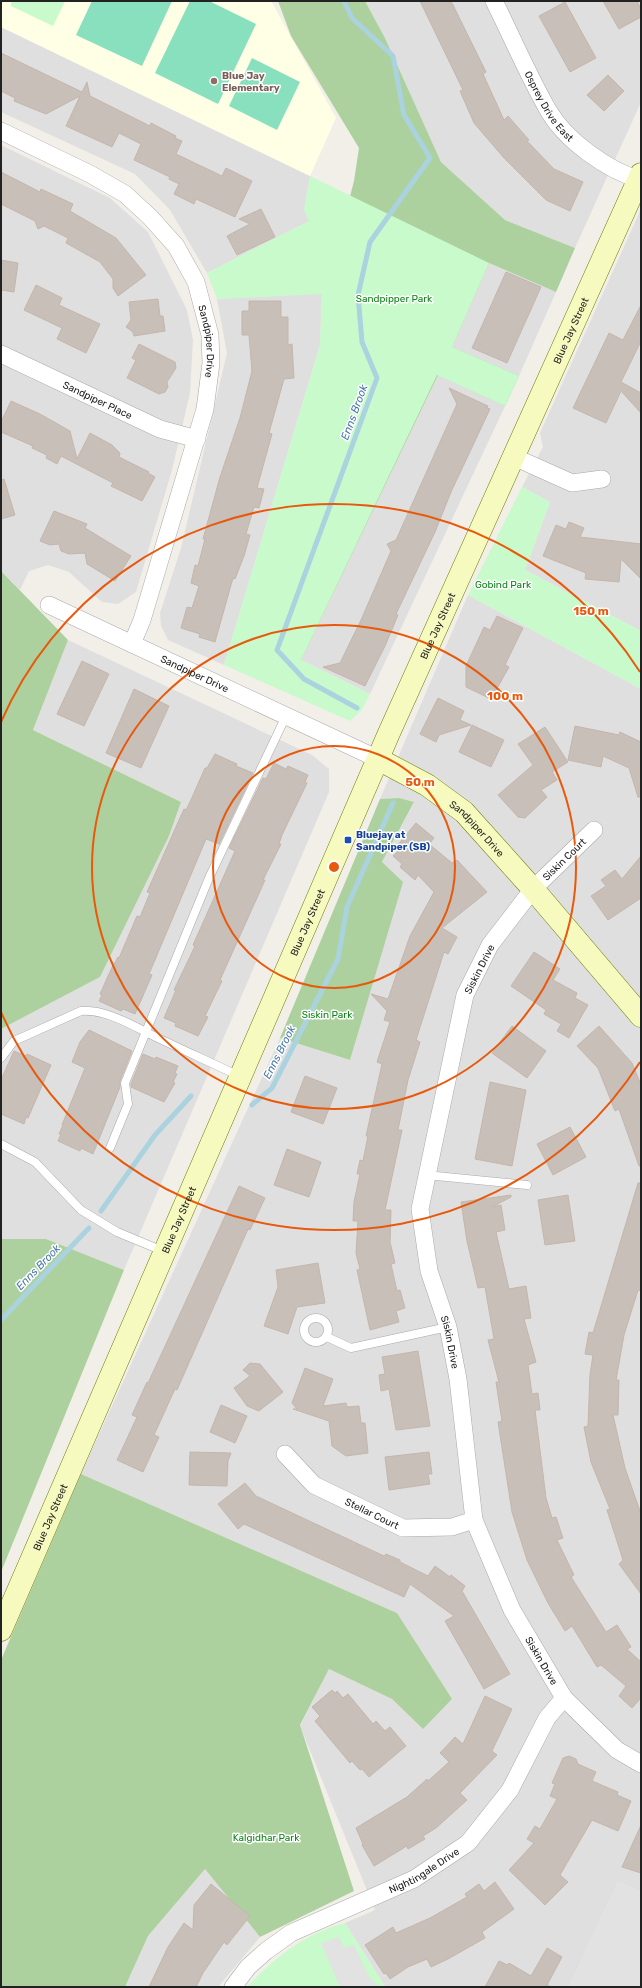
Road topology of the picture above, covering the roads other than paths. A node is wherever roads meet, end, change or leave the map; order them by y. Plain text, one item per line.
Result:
1 (494, 1) edge
2 (1, 131) edge
3 (640, 178) edge
4 (1, 354) edge
5 (197, 439) junction
6 (514, 456) junction
7 (602, 479) dead end
8 (50, 605) dead end
9 (132, 644) junction
10 (286, 716) junction
11 (378, 759) junction
12 (594, 830) dead end
13 (533, 889) junction
14 (641, 1016) edge
15 (146, 1033) junction
16 (1, 1058) edge
17 (239, 1076) junction
18 (1, 1144) edge
19 (110, 1148) dead end
20 (426, 1174) junction
21 (528, 1185) dead end
22 (164, 1251) junction
23 (448, 1327) junction
24 (327, 1337) dead end
25 (285, 1454) dead end
26 (474, 1520) junction
27 (1, 1630) edge
28 (564, 1698) junction
29 (641, 1764) edge
30 (233, 1987) edge

1 - 3 street, Osprey Drive East
2 - 5 street, Sandpiper Drive
3 - 6 street, Blue Jay Street
4 - 5 street, Sandpiper Place
5 - 9 street, Sandpiper Drive
6 - 7 street
6 - 11 street, Blue Jay Street
8 - 9 street, Sandpiper Drive
9 - 10 street, Sandpiper Drive
10 - 11 street, Sandpiper Drive
10 - 15 lane
11 - 13 street, Sandpiper Drive
11 - 17 street, Blue Jay Street
12 - 13 street, Siskin Court
13 - 14 street, Sandpiper Drive
13 - 20 street, Siskin Drive
15 - 16 lane
15 - 17 lane
15 - 19 lane
17 - 22 street, Blue Jay Street
18 - 22 lane
20 - 21 lane
20 - 23 street, Siskin Drive
22 - 27 street, Blue Jay Street
23 - 24 lane
23 - 26 street, Siskin Drive
25 - 26 street, Stellar Court
26 - 28 street, Siskin Drive
28 - 29 street, Siskin Drive
28 - 30 street, Nightingale Drive

